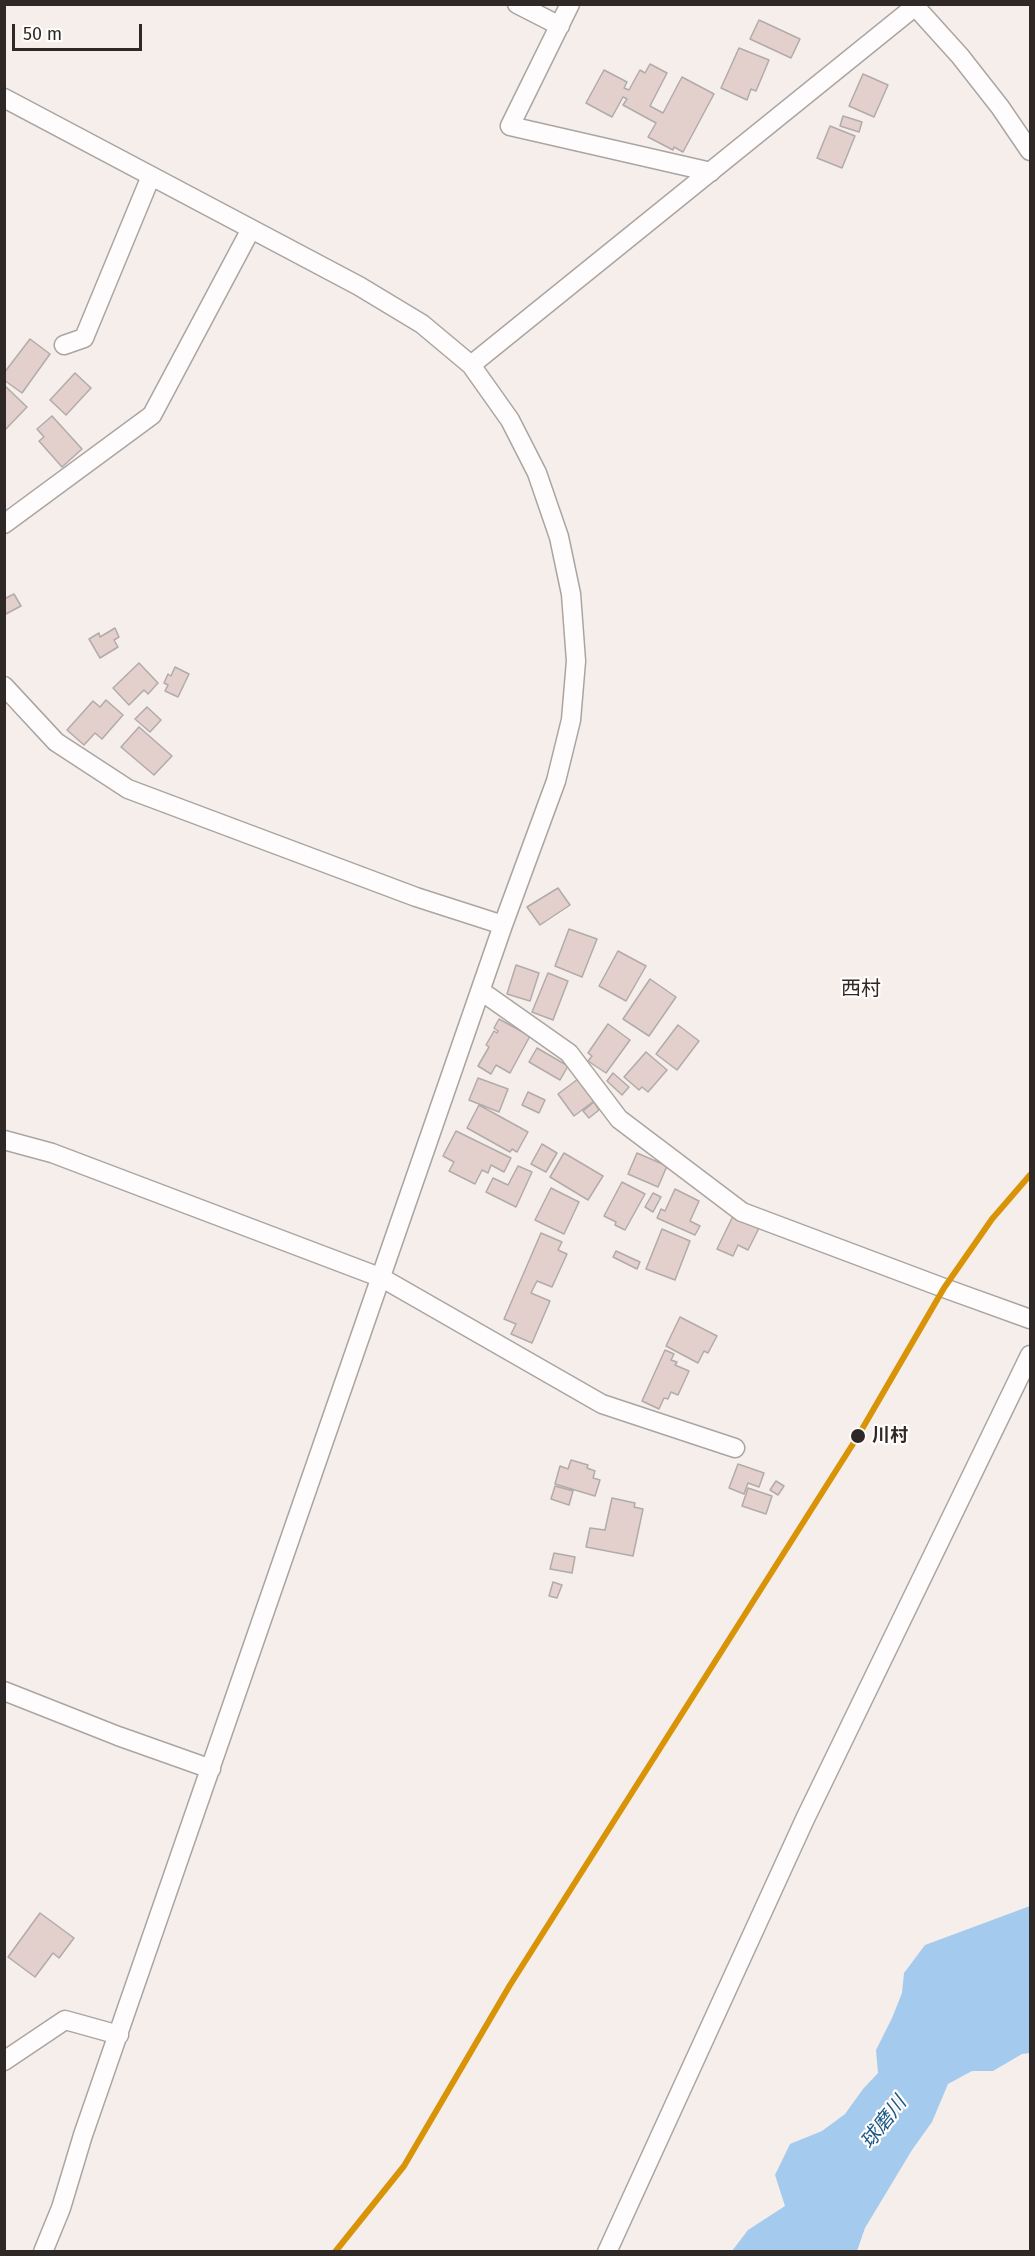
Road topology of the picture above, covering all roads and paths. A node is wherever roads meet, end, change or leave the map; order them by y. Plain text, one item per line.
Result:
1 (517, 4) edge
2 (570, 4) edge
3 (915, 5) edge
4 (560, 26) junction
5 (4, 98) edge
6 (1030, 151) edge
7 (711, 172) junction
8 (151, 176) junction
9 (250, 230) junction
10 (64, 345) dead end
11 (471, 365) junction
12 (4, 524) edge
13 (4, 686) edge
14 (503, 925) junction
15 (482, 991) junction
16 (4, 1140) edge
17 (382, 1278) junction
18 (1030, 1319) edge
19 (1030, 1355) edge
20 (735, 1448) dead end
21 (4, 1691) edge
22 (211, 1769) junction
23 (118, 2036) junction
24 (4, 2061) edge
25 (43, 2252) edge
26 (607, 2252) edge

1 - 4 street
2 - 4 street
3 - 6 street
3 - 7 street
4 - 7 street
5 - 8 street
7 - 11 street
8 - 9 street
8 - 10 street
9 - 11 street
9 - 12 street
11 - 14 street
13 - 14 street
14 - 15 street
15 - 17 street
15 - 18 street
16 - 17 street
17 - 20 street
17 - 22 street
19 - 26 street
21 - 22 street
22 - 23 street
23 - 24 street
23 - 25 street

